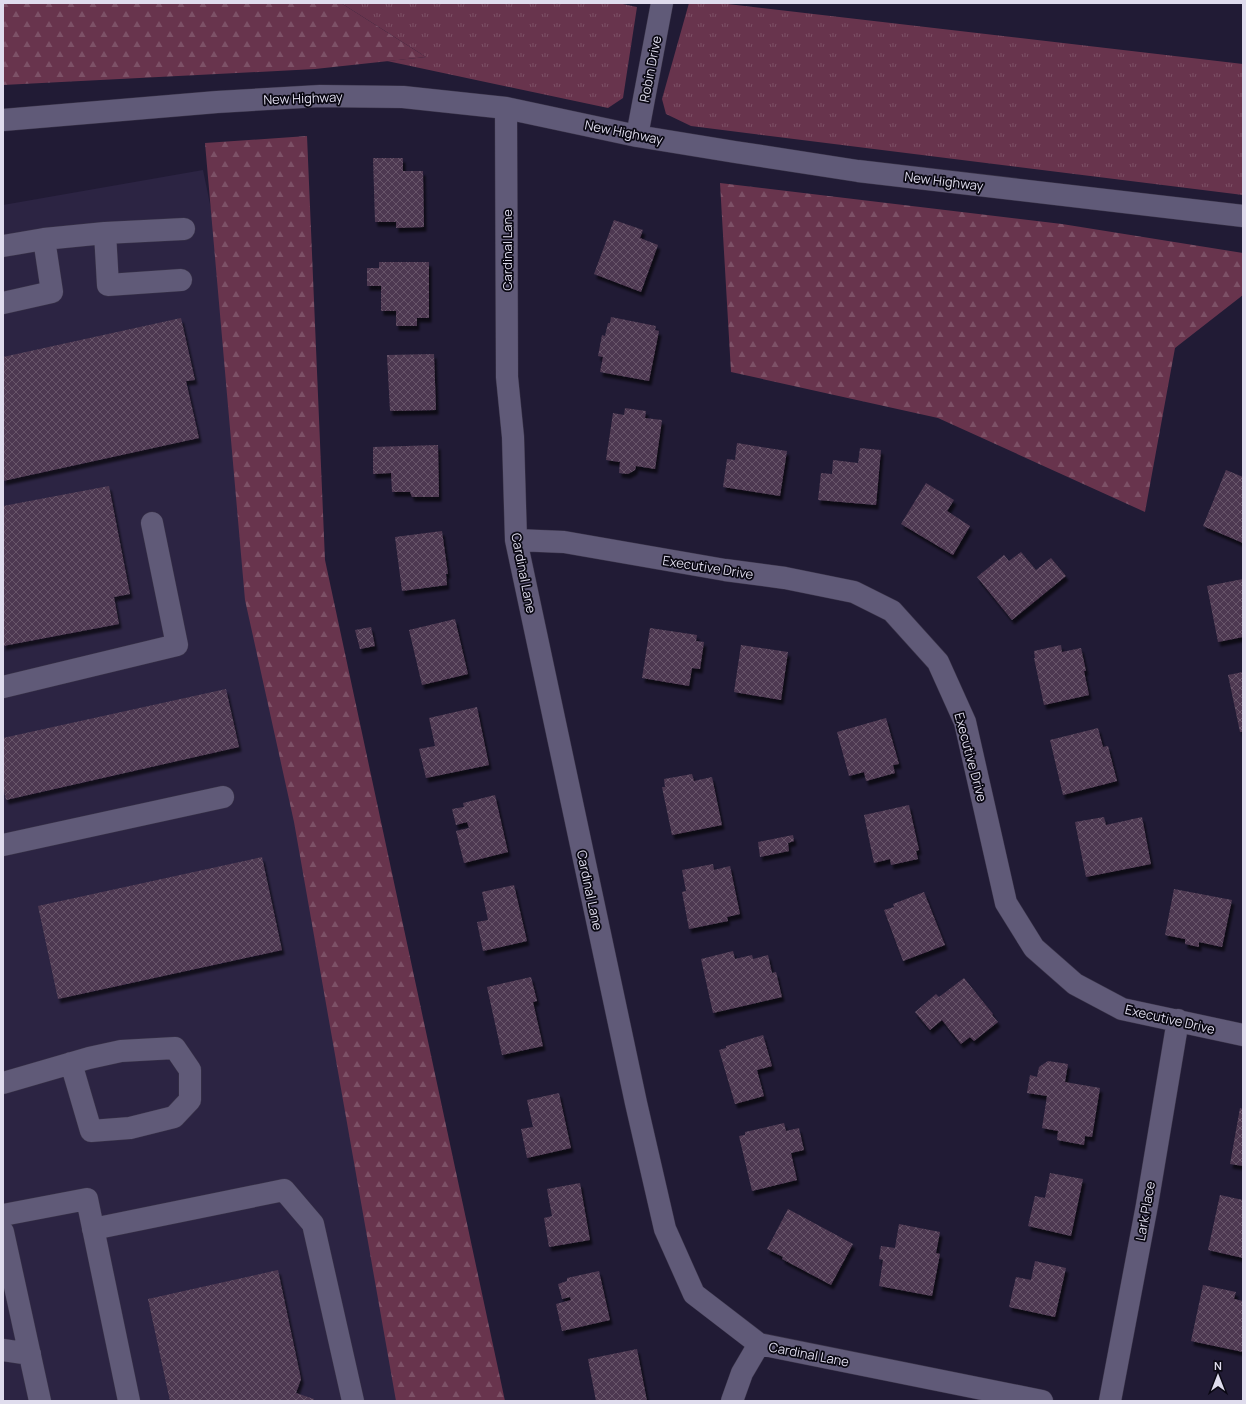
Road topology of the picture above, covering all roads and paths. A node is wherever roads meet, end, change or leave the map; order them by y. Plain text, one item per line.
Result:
1 (662, 3) edge
2 (506, 108) junction
3 (3, 120) edge
4 (637, 136) junction
5 (1243, 216) edge
6 (184, 229) dead end
7 (105, 233) junction
8 (44, 239) junction
9 (3, 246) edge
10 (182, 280) dead end
11 (3, 303) edge
12 (152, 523) dead end
13 (516, 540) junction
14 (3, 687) edge
15 (223, 797) dead end
16 (3, 845) edge
17 (1178, 1020) junction
18 (1243, 1035) edge
19 (71, 1063) junction
20 (3, 1083) edge
21 (3, 1215) edge
22 (94, 1229) junction
23 (3, 1232) edge
24 (759, 1344) junction
25 (3, 1350) edge
26 (30, 1354) junction
27 (40, 1401) edge
28 (129, 1401) edge
29 (353, 1401) edge
30 (732, 1401) edge
31 (1042, 1401) edge
32 (1110, 1401) edge

1 - 4 street, Robin Drive
2 - 3 street, New Highway
2 - 4 street, New Highway
2 - 13 street, Cardinal Lane
4 - 5 street, New Highway
6 - 7 street
7 - 8 street
7 - 10 street
8 - 9 street
8 - 11 street
12 - 14 street
13 - 17 street, Executive Drive
13 - 24 street, Cardinal Lane
15 - 16 street
17 - 18 street, Executive Drive
17 - 32 street, Lark Place
19 - 19 street
19 - 20 street
21 - 22 street
22 - 28 street
22 - 29 street
23 - 26 street
24 - 30 street
24 - 31 street, Cardinal Lane
25 - 26 street
26 - 27 street

